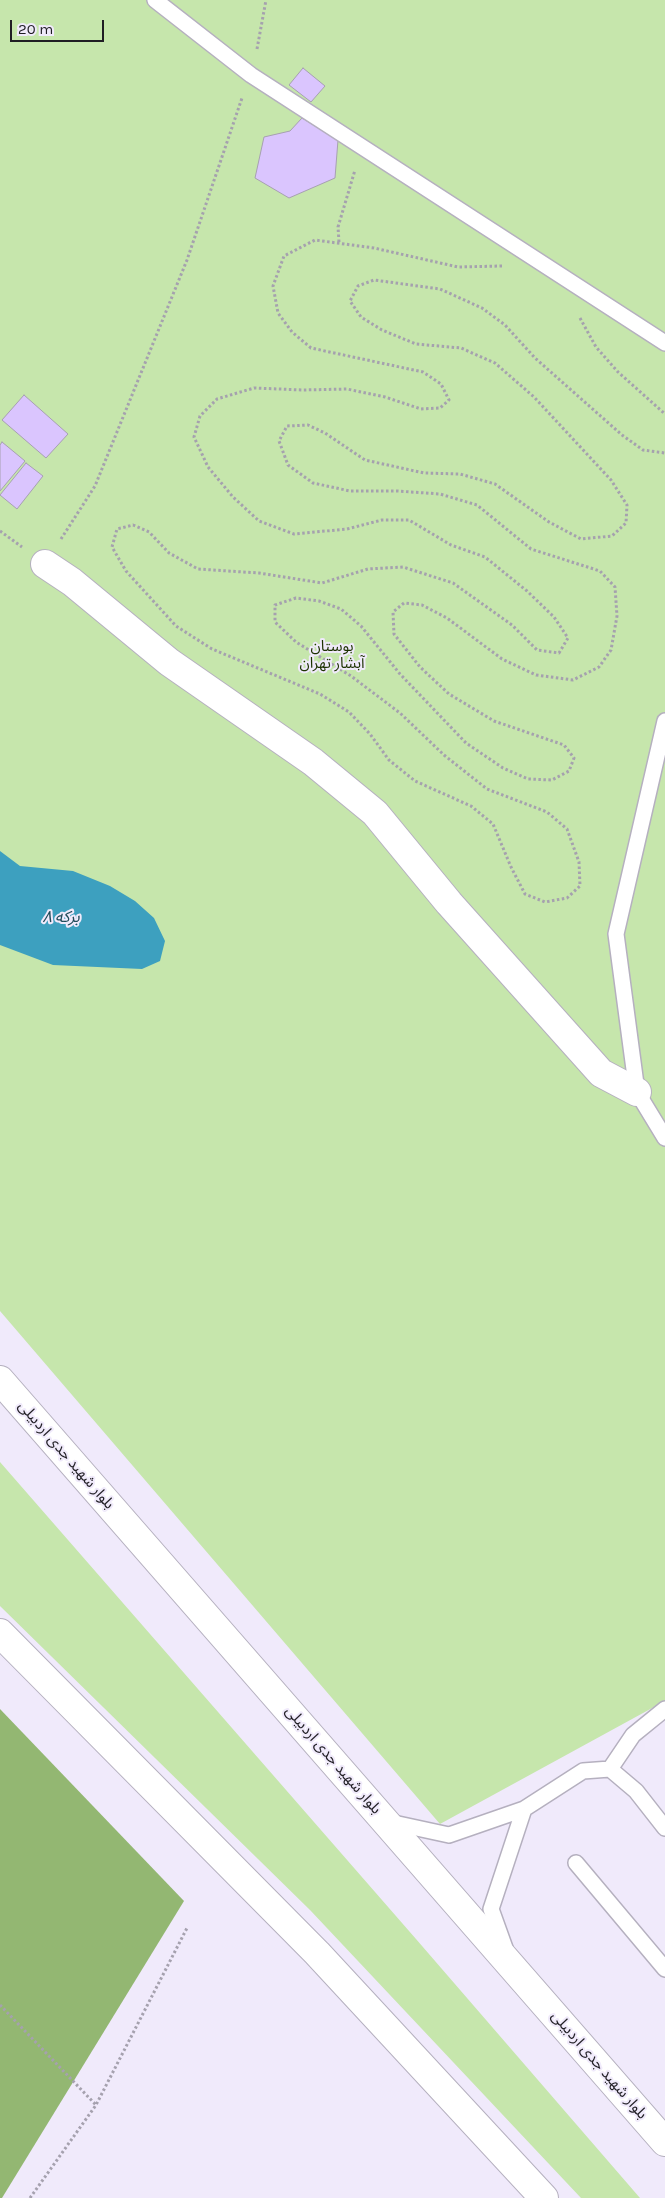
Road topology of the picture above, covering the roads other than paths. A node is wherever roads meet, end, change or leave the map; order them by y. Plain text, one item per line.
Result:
1 (155, 0) edge
2 (665, 343) edge
3 (45, 564) road end
4 (665, 721) edge
5 (637, 1092) junction
6 (665, 1138) edge
7 (0, 1380) edge
8 (0, 1633) edge
9 (665, 1709) edge
10 (610, 1769) junction
11 (524, 1809) junction
12 (388, 1822) junction
13 (665, 1828) edge
14 (576, 1863) dead end
15 (510, 1962) junction
16 (665, 1969) edge
17 (665, 2142) edge
18 (544, 2198) edge

1 - 2 lane
3 - 5 main road
4 - 5 lane
5 - 6 lane
7 - 12 main road, بلوار شهید جدی اردبیلی
8 - 18 main road
9 - 10 lane
10 - 11 lane
10 - 13 lane
11 - 12 lane
11 - 15 lane
12 - 15 main road, بلوار شهید جدی اردبیلی
14 - 16 lane
15 - 17 main road, بلوار شهید جدی اردبیلی

